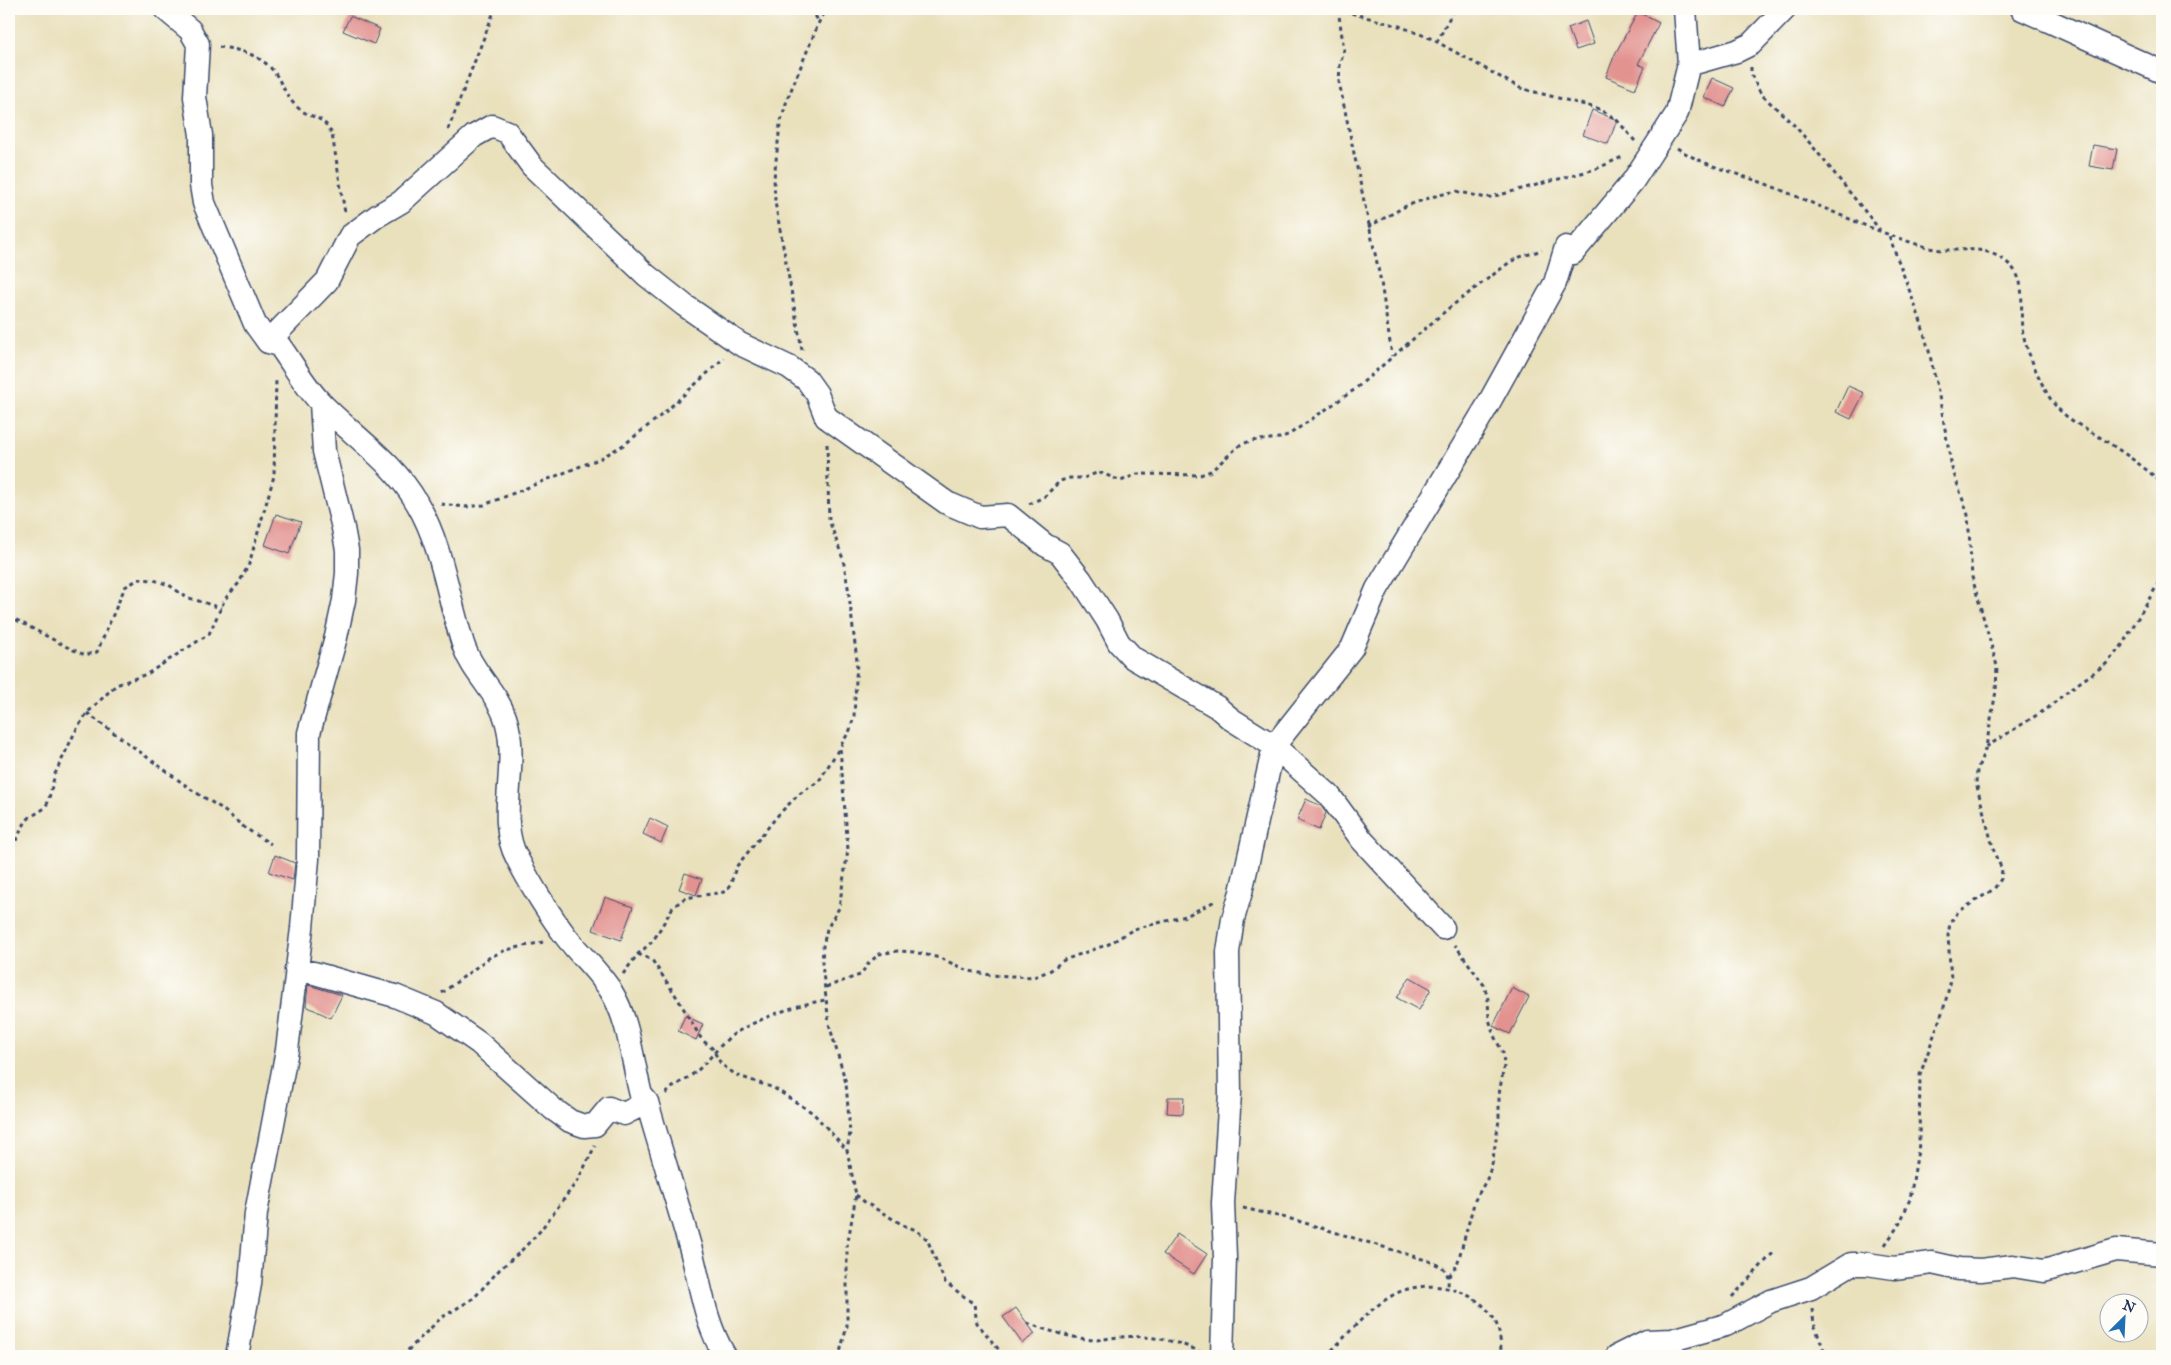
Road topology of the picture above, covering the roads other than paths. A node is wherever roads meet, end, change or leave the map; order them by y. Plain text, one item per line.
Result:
1 (165, 9) edge
2 (1685, 9) edge
3 (1785, 9) edge
4 (2022, 9) edge
5 (1688, 64) junction
6 (2162, 72) edge
7 (273, 344) junction
8 (321, 403) junction
9 (1274, 746) junction
10 (1444, 928) road end
11 (296, 970) junction
12 (647, 1102) junction
13 (2162, 1254) edge
14 (1212, 1355) edge
15 (237, 1356) edge
16 (725, 1356) edge
17 (1617, 1356) edge

1 - 7 street
2 - 5 street
3 - 5 street
4 - 6 street
5 - 9 street
7 - 8 street
7 - 9 street
8 - 11 street
8 - 12 street
9 - 10 street
9 - 14 street
11 - 12 street
11 - 15 street
12 - 16 street
13 - 17 street

